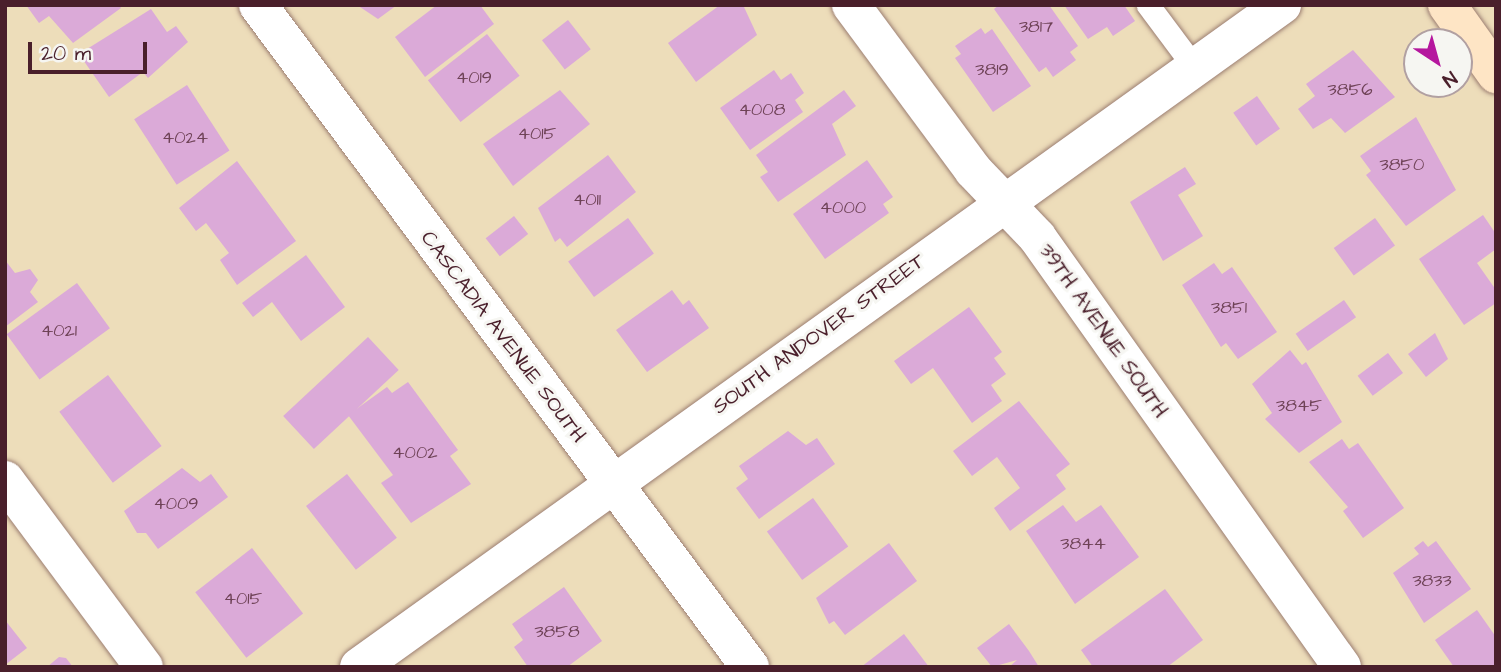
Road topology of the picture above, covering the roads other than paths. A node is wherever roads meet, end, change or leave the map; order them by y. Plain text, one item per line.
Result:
1 (258, 5) edge
2 (852, 5) edge
3 (1148, 5) edge
4 (1282, 5) edge
5 (1447, 5) edge
6 (1195, 68) junction
7 (1496, 74) edge
8 (1003, 201) junction
9 (5, 480) edge
10 (614, 482) junction
11 (144, 667) edge
12 (359, 667) edge
13 (750, 667) edge
14 (1342, 667) edge

1 - 10 street, CASCADIA AVENUE SOUTH
2 - 8 street, 39TH AVENUE SOUTH
3 - 6 lane
4 - 6 street, SOUTH ANDOVER STREET
5 - 7 street
6 - 8 street, SOUTH ANDOVER STREET
8 - 10 street, SOUTH ANDOVER STREET
8 - 14 street, 39TH AVENUE SOUTH
9 - 11 street
10 - 12 street, SOUTH ANDOVER STREET
10 - 13 street, CASCADIA AVENUE SOUTH

